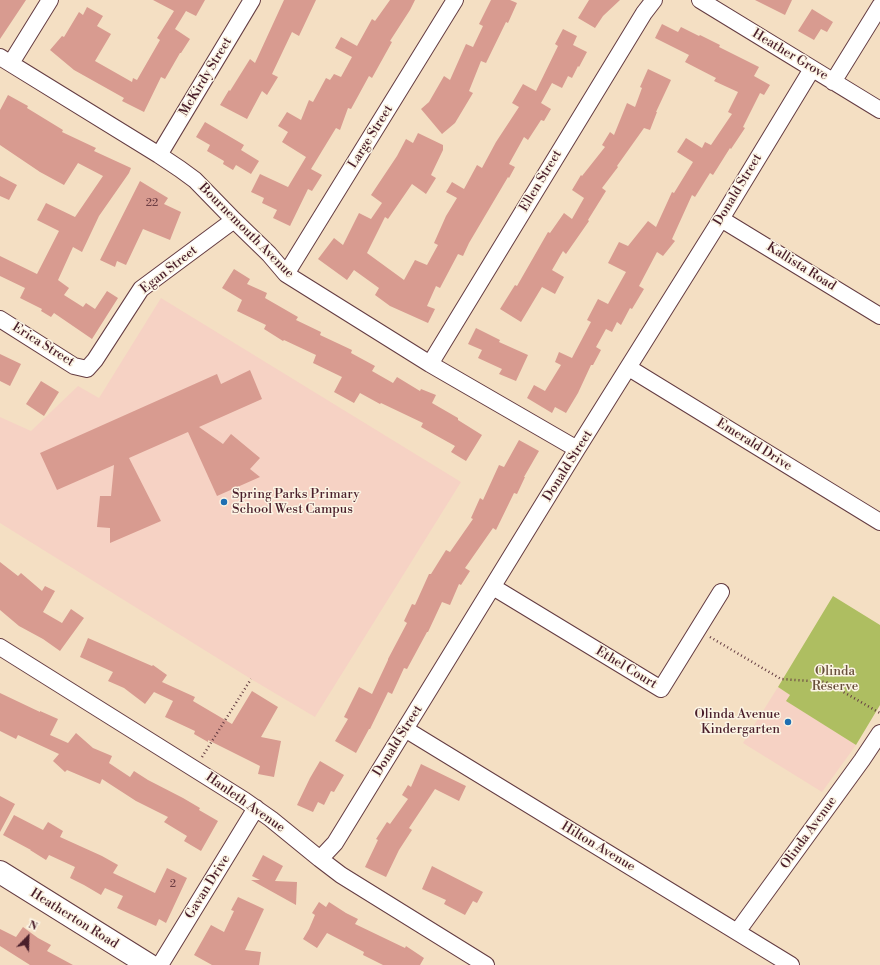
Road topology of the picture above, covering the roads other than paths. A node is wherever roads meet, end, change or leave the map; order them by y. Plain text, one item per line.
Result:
1 (50, 0) edge
2 (252, 0) edge
3 (455, 0) edge
4 (654, 0) edge
5 (700, 0) edge
6 (880, 6) edge
7 (6, 60) edge
8 (812, 69) junction
9 (833, 82) junction
10 (880, 110) edge
11 (159, 155) junction
12 (721, 219) junction
13 (234, 220) junction
14 (286, 274) junction
15 (880, 316) edge
16 (0, 319) edge
17 (430, 364) junction
18 (629, 368) junction
19 (87, 369) joint
20 (577, 450) junction
21 (880, 522) edge
22 (493, 587) junction
23 (721, 592) dead end
24 (0, 647) edge
25 (405, 729) junction
26 (880, 733) edge
27 (256, 808) junction
28 (320, 859) junction
29 (0, 872) edge
30 (736, 932) junction
31 (149, 965) edge
32 (160, 965) edge
33 (486, 965) edge
34 (791, 965) edge

1 - 7 street
2 - 11 street, McKirdy Street
3 - 14 street, Large Street
4 - 17 street, Ellen Street
5 - 8 street, Heather Grove
6 - 9 street
7 - 11 street, Bournemouth Avenue
8 - 9 street, Heather Grove
8 - 12 street, Donald Street
9 - 10 street, Heather Grove
11 - 13 street, Bournemouth Avenue
12 - 15 street, Kallista Road
12 - 18 street, Donald Street
13 - 14 street, Bournemouth Avenue
13 - 19 street, Egan Street
14 - 17 street, Bournemouth Avenue
16 - 19 street, Erica Street
17 - 20 street, Bournemouth Avenue
18 - 20 street, Donald Street
18 - 21 street, Emerald Drive
20 - 22 street, Donald Street
22 - 23 street, Ethel Court
22 - 25 street, Donald Street
24 - 27 street, Hanleth Avenue
25 - 28 street, Donald Street
25 - 30 street, Hilton Avenue
26 - 30 street, Olinda Avenue
27 - 28 street, Hanleth Avenue
27 - 32 street, Gavan Drive
28 - 33 street, Hanleth Avenue
29 - 31 main road, Heatherton Road
30 - 34 street, Hilton Avenue

